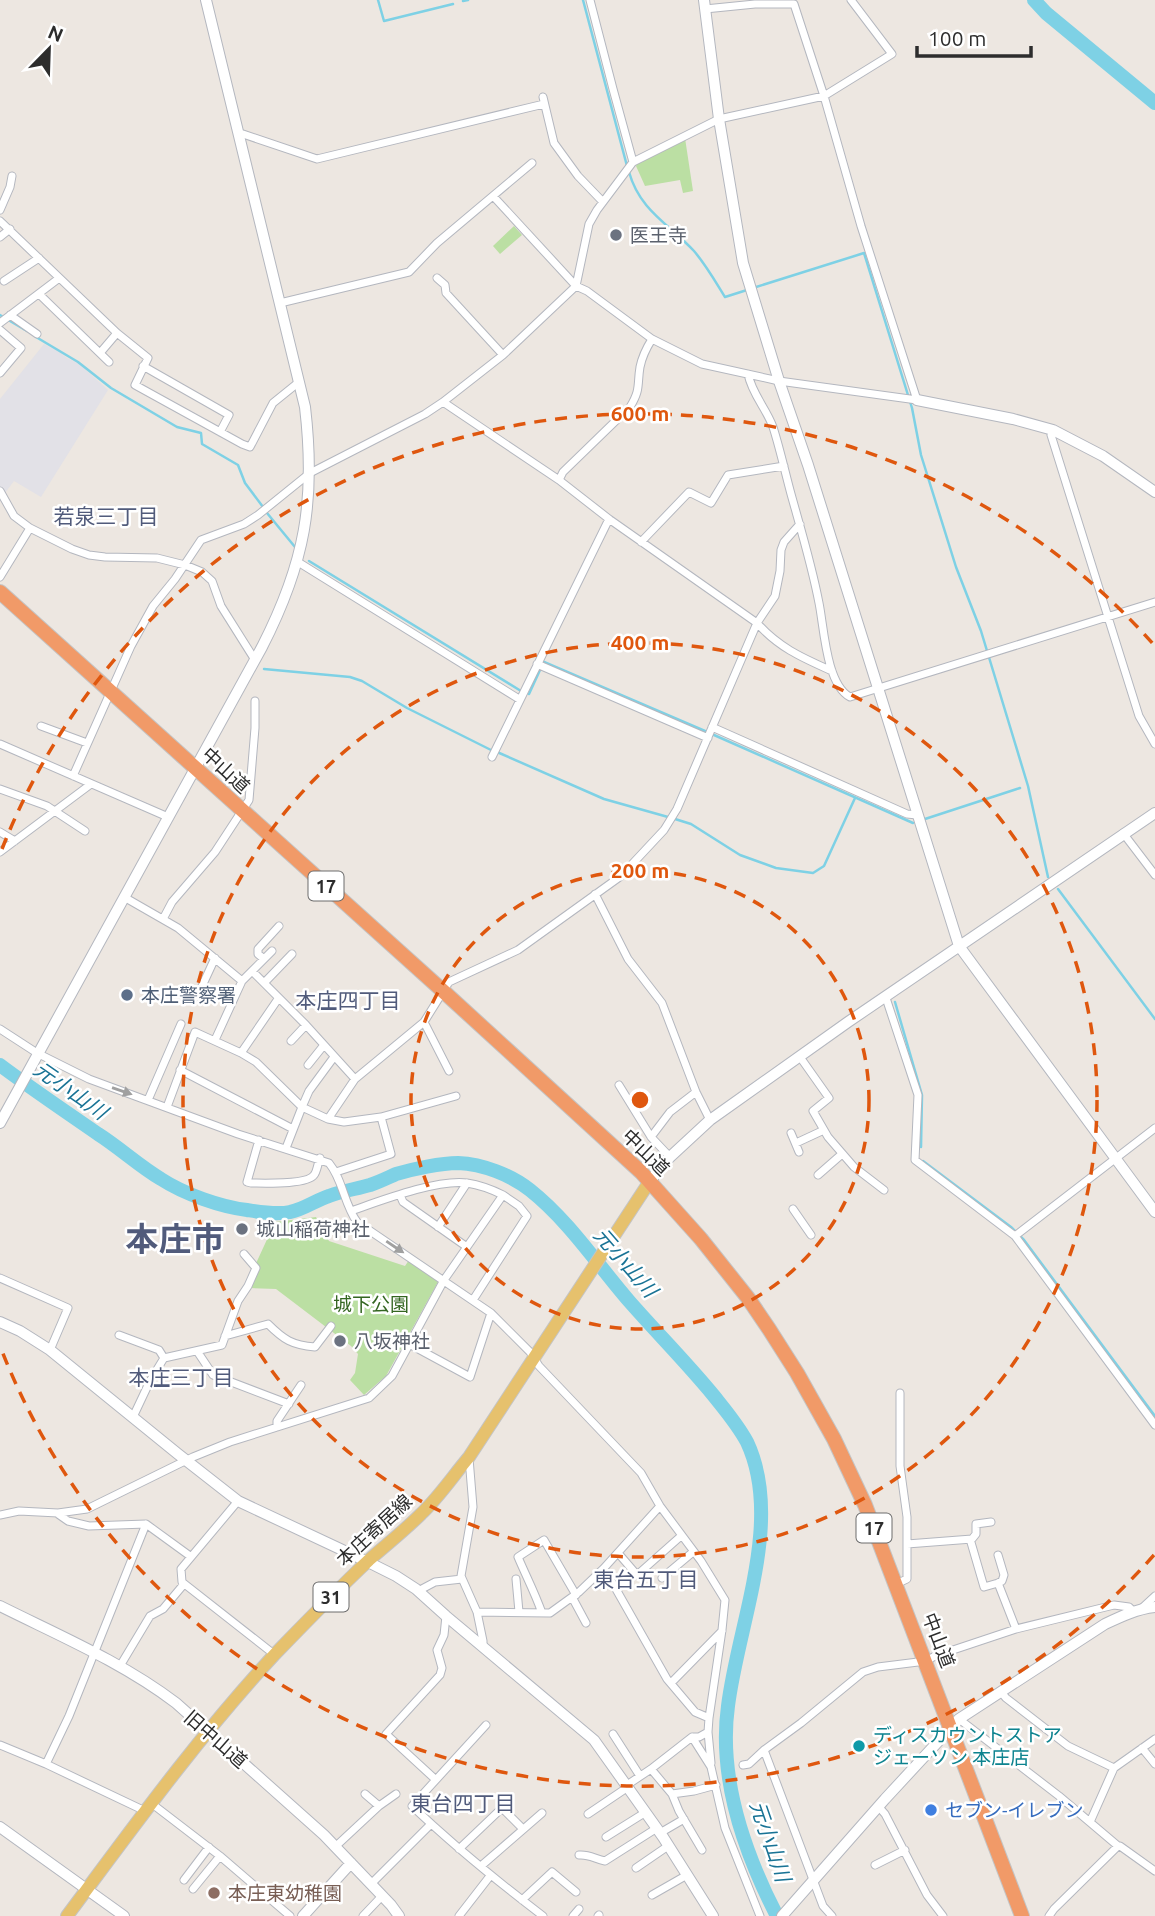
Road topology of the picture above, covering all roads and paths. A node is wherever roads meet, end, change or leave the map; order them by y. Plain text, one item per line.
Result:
1 (206, 0) edge
2 (590, 0) edge
3 (851, 0) edge
4 (704, 5) edge
5 (824, 96) junction
6 (719, 119) junction
7 (239, 134) junction
8 (633, 162) junction
9 (532, 163) dead end
10 (12, 176) dead end
11 (493, 196) junction
12 (603, 202) junction
13 (0, 210) edge
14 (0, 221) edge
15 (9, 229) junction
16 (0, 237) edge
17 (38, 258) junction
18 (437, 278) dead end
19 (58, 279) junction
20 (4, 281) dead end
21 (576, 286) junction
22 (38, 294) junction
23 (280, 303) junction
24 (5, 319) edge
25 (0, 330) edge
26 (117, 333) junction
27 (37, 334) dead end
28 (652, 339) junction
29 (100, 353) junction
30 (503, 355) junction
31 (109, 362) dead end
32 (143, 366) junction
33 (0, 373) edge
34 (748, 374) junction
35 (779, 381) junction
36 (299, 382) junction
37 (917, 400) junction
38 (443, 402) junction
39 (1053, 430) junction
40 (220, 432) junction
41 (783, 466) junction
42 (310, 473) junction
43 (559, 480) junction
44 (0, 491) edge
45 (1155, 492) edge
46 (609, 519) junction
47 (800, 524) junction
48 (30, 528) junction
49 (641, 542) junction
50 (298, 562) junction
51 (185, 565) junction
52 (0, 577) edge
53 (0, 592) edge
54 (1155, 602) edge
55 (1108, 616) junction
56 (757, 624) junction
57 (255, 660) junction
58 (537, 664) junction
59 (832, 671) junction
60 (878, 687) junction
61 (111, 691) junction
62 (519, 699) junction
63 (255, 701) dead end
64 (41, 726) dead end
65 (712, 727) junction
66 (708, 738) junction
67 (87, 743) junction
68 (0, 744) edge
69 (1155, 744) edge
70 (492, 757) dead end
71 (195, 767) junction
72 (74, 776) junction
73 (91, 784) junction
74 (0, 789) edge
75 (241, 810) junction
76 (55, 811) junction
77 (1155, 813) edge
78 (917, 815) junction
79 (168, 817) junction
80 (85, 831) dead end
81 (0, 832) edge
82 (1123, 833) junction
83 (15, 841) junction
84 (0, 852) edge
85 (1155, 875) edge
86 (595, 894) junction
87 (124, 897) junction
88 (163, 919) junction
89 (279, 926) dead end
90 (959, 947) junction
91 (272, 951) dead end
92 (292, 954) dead end
93 (215, 958) junction
94 (264, 959) junction
95 (252, 971) junction
96 (242, 981) junction
97 (264, 983) junction
98 (443, 991) junction
99 (197, 997) dead end
100 (886, 998) junction
101 (278, 999) junction
102 (424, 1022) junction
103 (181, 1024) dead end
104 (306, 1025) junction
105 (0, 1029) edge
106 (215, 1040) junction
107 (291, 1041) dead end
108 (324, 1045) junction
109 (37, 1053) junction
110 (241, 1053) junction
111 (334, 1057) junction
112 (800, 1057) junction
113 (308, 1065) dead end
114 (180, 1070) junction
115 (449, 1071) dead end
116 (355, 1079) junction
117 (619, 1086) dead end
118 (696, 1092) junction
119 (456, 1097) dead end
120 (148, 1100) junction
121 (167, 1107) junction
122 (302, 1107) junction
123 (381, 1117) junction
124 (328, 1119) junction
125 (710, 1120) junction
126 (0, 1123) edge
127 (1155, 1128) edge
128 (293, 1129) junction
129 (824, 1130) junction
130 (791, 1133) dead end
131 (651, 1137) junction
132 (259, 1140) junction
133 (796, 1143) junction
134 (286, 1148) junction
135 (799, 1152) dead end
136 (842, 1154) junction
137 (670, 1157) junction
138 (320, 1158) junction
139 (1115, 1158) junction
140 (818, 1175) dead end
141 (338, 1176) junction
142 (650, 1181) junction
143 (467, 1183) junction
144 (884, 1190) dead end
145 (400, 1195) junction
146 (503, 1195) junction
147 (350, 1208) junction
148 (793, 1209) dead end
149 (1155, 1212) edge
150 (438, 1227) junction
151 (811, 1235) dead end
152 (1015, 1236) junction
153 (467, 1247) junction
154 (244, 1254) dead end
155 (2, 1278) edge
156 (443, 1280) junction
157 (0, 1288) edge
158 (473, 1300) junction
159 (491, 1313) junction
160 (0, 1322) edge
161 (331, 1326) dead end
162 (119, 1335) dead end
163 (225, 1336) junction
164 (409, 1344) junction
165 (50, 1350) junction
166 (197, 1351) junction
167 (164, 1358) junction
168 (534, 1358) junction
169 (301, 1385) dead end
170 (900, 1393) dead end
171 (289, 1404) junction
172 (133, 1417) junction
173 (1155, 1425) edge
174 (277, 1427) junction
175 (468, 1457) junction
176 (186, 1461) junction
177 (238, 1501) junction
178 (660, 1506) junction
179 (58, 1513) junction
180 (0, 1515) edge
181 (991, 1522) dead end
182 (146, 1524) junction
183 (681, 1536) junction
184 (970, 1539) junction
185 (907, 1544) junction
186 (693, 1552) junction
187 (618, 1553) junction
188 (998, 1555) dead end
189 (190, 1556) junction
190 (368, 1562) junction
191 (604, 1567) junction
192 (662, 1578) dead end
193 (463, 1579) junction
194 (516, 1579) dead end
195 (998, 1583) junction
196 (184, 1584) junction
197 (896, 1584) junction
198 (418, 1591) junction
199 (574, 1596) junction
200 (1155, 1596) edge
201 (0, 1606) edge
202 (1155, 1606) edge
203 (1137, 1610) junction
204 (477, 1612) junction
205 (519, 1612) junction
206 (542, 1613) junction
207 (446, 1616) junction
208 (586, 1623) dead end
209 (1016, 1629) junction
210 (722, 1630) junction
211 (482, 1647) junction
212 (95, 1653) junction
213 (275, 1655) junction
214 (926, 1661) junction
215 (120, 1666) junction
216 (671, 1684) junction
217 (1001, 1692) junction
218 (709, 1717) junction
219 (955, 1723) junction
220 (486, 1725) dead end
221 (206, 1731) junction
222 (708, 1732) junction
223 (613, 1734) dead end
224 (692, 1737) junction
225 (1155, 1740) edge
226 (0, 1745) edge
227 (1142, 1748) junction
228 (764, 1750) junction
229 (1155, 1763) edge
230 (46, 1764) junction
231 (743, 1765) dead end
232 (711, 1767) junction
233 (1114, 1768) junction
234 (651, 1769) junction
235 (640, 1776) junction
236 (435, 1779) junction
237 (716, 1785) junction
238 (627, 1786) junction
239 (365, 1794) dead end
240 (396, 1794) dead end
241 (672, 1794) junction
242 (379, 1806) junction
243 (878, 1806) junction
244 (148, 1807) junction
245 (542, 1812) dead end
246 (646, 1812) junction
247 (588, 1814) dead end
248 (684, 1819) junction
249 (1090, 1822) junction
250 (431, 1824) junction
251 (0, 1827) edge
252 (523, 1829) junction
253 (658, 1831) junction
254 (606, 1838) dead end
255 (668, 1846) junction
256 (1118, 1846) junction
257 (209, 1847) junction
258 (335, 1847) junction
259 (459, 1849) junction
260 (702, 1850) dead end
261 (905, 1850) junction
262 (579, 1855) dead end
263 (220, 1856) junction
264 (351, 1863) junction
265 (875, 1865) dead end
266 (481, 1866) junction
267 (636, 1868) dead end
268 (1155, 1871) edge
269 (687, 1875) junction
270 (490, 1876) junction
271 (813, 1879) junction
272 (184, 1880) dead end
273 (371, 1884) junction
274 (88, 1889) junction
275 (193, 1889) dead end
276 (576, 1892) dead end
277 (652, 1895) dead end
278 (382, 1896) junction
279 (522, 1900) junction
280 (579, 1909) dead end
281 (786, 1912) edge
282 (67, 1916) edge
283 (124, 1916) edge
284 (290, 1916) edge
285 (303, 1916) edge
286 (363, 1916) edge
287 (399, 1916) edge
288 (459, 1916) edge
289 (544, 1916) edge
290 (573, 1916) edge
291 (713, 1916) edge
292 (760, 1916) edge
293 (832, 1916) edge
294 (943, 1916) edge
295 (1023, 1916) edge
296 (1049, 1916) edge

1 - 7 street
2 - 8 street
3 - 5 street
4 - 5 street
4 - 6 street
5 - 6 street
5 - 37 street
6 - 8 street
6 - 35 street
7 - 12 street
7 - 23 street
8 - 12 street
9 - 11 street
10 - 13 street
11 - 21 street
11 - 23 street
12 - 21 street
14 - 15 street
15 - 16 street
15 - 17 street
17 - 19 street
17 - 20 street
18 - 30 street
19 - 22 street
19 - 26 street
21 - 28 street
21 - 30 street
22 - 24 street
22 - 29 street
23 - 36 street
24 - 27 street
25 - 33 street
26 - 29 street
26 - 32 street
28 - 34 street
28 - 43 street
29 - 31 street
30 - 38 street
32 - 40 street
32 - 40 street
34 - 35 street
34 - 41 street
35 - 37 street
35 - 60 street
36 - 40 street
36 - 42 street
37 - 39 street
38 - 42 street
38 - 43 street
39 - 45 street
39 - 55 street
41 - 47 street
41 - 49 street
42 - 50 street
42 - 51 street
43 - 46 street
44 - 48 street
46 - 49 street
46 - 58 street
47 - 56 street
47 - 59 street
48 - 51 street
48 - 52 street
49 - 56 street
50 - 57 street
50 - 62 street
51 - 57 street
51 - 61 street
53 - 61 highway, 中山道 / 17
54 - 55 street
55 - 60 street
55 - 69 street
56 - 59 street
56 - 65 street
57 - 71 street
58 - 62 street
58 - 66 street
59 - 60 street
60 - 78 street
61 - 67 street
61 - 71 highway, 中山道 / 17
62 - 70 street
63 - 75 street
64 - 67 street
65 - 66 street
65 - 78 street
66 - 86 street
67 - 72 street
68 - 72 street
71 - 75 highway, 中山道 / 17
71 - 79 street
72 - 73 street
73 - 76 street
73 - 79 street
74 - 76 street
75 - 88 street
75 - 98 highway, 中山道 / 17
76 - 80 street
76 - 83 street
77 - 82 street
78 - 90 street
79 - 87 street
81 - 83 street
82 - 85 street
82 - 90 street
83 - 84 street
86 - 98 street
86 - 118 street
87 - 88 street
87 - 109 street
88 - 93 street
89 - 94 street
90 - 100 street
90 - 139 street
91 - 94 street
92 - 97 street
93 - 96 street
93 - 99 street
94 - 95 street
95 - 96 street
95 - 97 street
96 - 106 street
97 - 101 street
98 - 102 street
98 - 142 highway, 中山道 / 17
100 - 112 street
100 - 152 street
101 - 104 street
101 - 110 street
102 - 115 street
102 - 116 street
103 - 120 street
104 - 107 street
104 - 108 street
105 - 109 street
106 - 110 street
106 - 114 street
108 - 111 street
108 - 113 street
109 -> 120 street
109 - 126 street
110 - 122 street
111 - 116 street
111 - 122 street
112 - 125 street
112 - 129 street
114 - 121 street
114 - 128 street
116 - 124 street
117 - 131 street
118 - 125 street
118 - 131 street
119 - 123 street
120 - 121 street
121 - 132 street
122 - 124 street
122 - 128 street
123 - 124 street
123 - 141 street
125 - 137 street
127 - 139 street
128 - 134 street
129 - 133 street
129 - 136 street
130 - 133 street
131 - 137 street
132 - 134 street
132 - 138 street
133 - 135 street
134 - 138 street
136 - 140 street
136 - 144 street
137 - 142 street
138 - 141 street
139 - 149 street
139 - 152 street
141 - 147 street
142 - 168 main road, 本庄寄居線 / 31
142 - 197 highway, 中山道 / 17
143 - 145 street
143 - 146 street
143 - 150 street
145 - 147 street
145 - 150 street
146 - 153 street
146 - 158 street
147 -> 156 street
148 - 151 street
150 - 153 street
152 - 173 street
153 - 156 street
154 - 163 street
155 - 157 street
155 - 165 street
156 - 158 street
156 - 164 street
158 - 159 street
159 - 164 street
159 - 168 street
160 - 165 street
161 - 163 street
162 - 167 street
163 - 166 street
164 - 174 street
165 - 172 street
166 - 167 street
166 - 171 street
167 - 172 street
168 - 175 main road, 本庄寄居線 / 31
168 - 178 street
169 - 171 street
170 - 185 street
171 - 174 street
172 - 176 street
174 - 176 street
175 - 190 main road, 本庄寄居線 / 31
175 - 193 street
176 - 177 street
176 - 179 street
177 - 189 street
177 - 190 street
178 - 183 street
178 - 187 street
179 - 180 street
179 - 182 street
181 - 184 street
182 - 189 street
182 - 212 street
183 - 186 street
183 - 187 street
184 - 185 street
184 - 195 street
185 - 197 street
186 - 192 street
186 - 210 street
187 - 191 street
188 - 195 street
189 - 196 street
190 - 198 street
190 - 213 main road, 本庄寄居線 / 31
191 - 199 street
191 - 216 street
193 - 198 street
193 - 204 street
194 - 205 street
195 - 209 street
196 - 213 street
196 - 215 street
197 - 214 highway, 中山道 / 17
198 - 207 street
199 - 206 street
199 - 206 street
199 - 208 street
200 - 203 street
201 - 212 street, 旧中山道
202 - 203 street
203 - 209 street
203 - 217 street
204 - 205 street
204 - 211 street
205 - 206 street
207 - 211 street
207 - 236 street
209 - 214 street
210 - 216 street
210 - 218 street
211 - 238 street
212 - 215 street, 旧中山道
212 - 230 street
213 - 221 main road, 本庄寄居線 / 31
214 - 219 highway, 中山道 / 17
214 - 228 street
215 - 221 street, 旧中山道
216 - 218 street
217 - 219 street
217 - 233 street
218 - 222 street
219 - 243 street
219 - 249 street
219 - 295 highway, 中山道 / 17
220 - 236 street
221 - 244 main road, 本庄寄居線 / 31
221 - 258 street, 旧中山道
222 - 224 street
222 - 232 street
223 - 235 street
224 - 232 street
224 - 234 street
225 - 227 street
226 - 230 street
227 - 229 street
227 - 233 street
228 - 231 street
228 - 271 street
230 - 244 street
232 - 237 street
233 - 249 street
234 - 235 street
234 - 241 street
235 - 238 street
236 - 250 street
237 - 241 street
237 - 292 street
238 - 246 street
238 - 247 street
239 - 242 street
240 - 242 street
241 - 248 street
242 - 258 street
243 - 261 street
243 - 271 street
244 - 257 street
244 - 274 main road, 本庄寄居線 / 31
245 - 252 street
246 - 253 street
246 - 254 street
248 - 253 street
248 - 260 street
249 - 256 street
250 - 259 street
250 - 273 street
251 - 274 street
252 - 259 street
252 - 266 street
253 - 255 street
253 - 262 street
255 - 267 street
255 - 269 street
256 - 268 street
256 - 296 street
257 - 263 street
257 - 272 street
258 - 264 street, 旧中山道
259 - 266 street
261 - 265 street
261 - 294 street
263 - 275 street
263 - 284 street
264 - 273 street, 旧中山道
264 - 285 street
266 - 270 street
269 - 277 street
269 - 291 street
270 - 279 street
270 - 288 street
271 - 281 street
271 - 293 street
273 - 278 street, 旧中山道
274 - 282 main road, 本庄寄居線 / 31
274 - 283 street
276 - 279 street
278 - 286 street
278 - 287 street, 旧中山道
279 - 289 street
280 - 290 street

